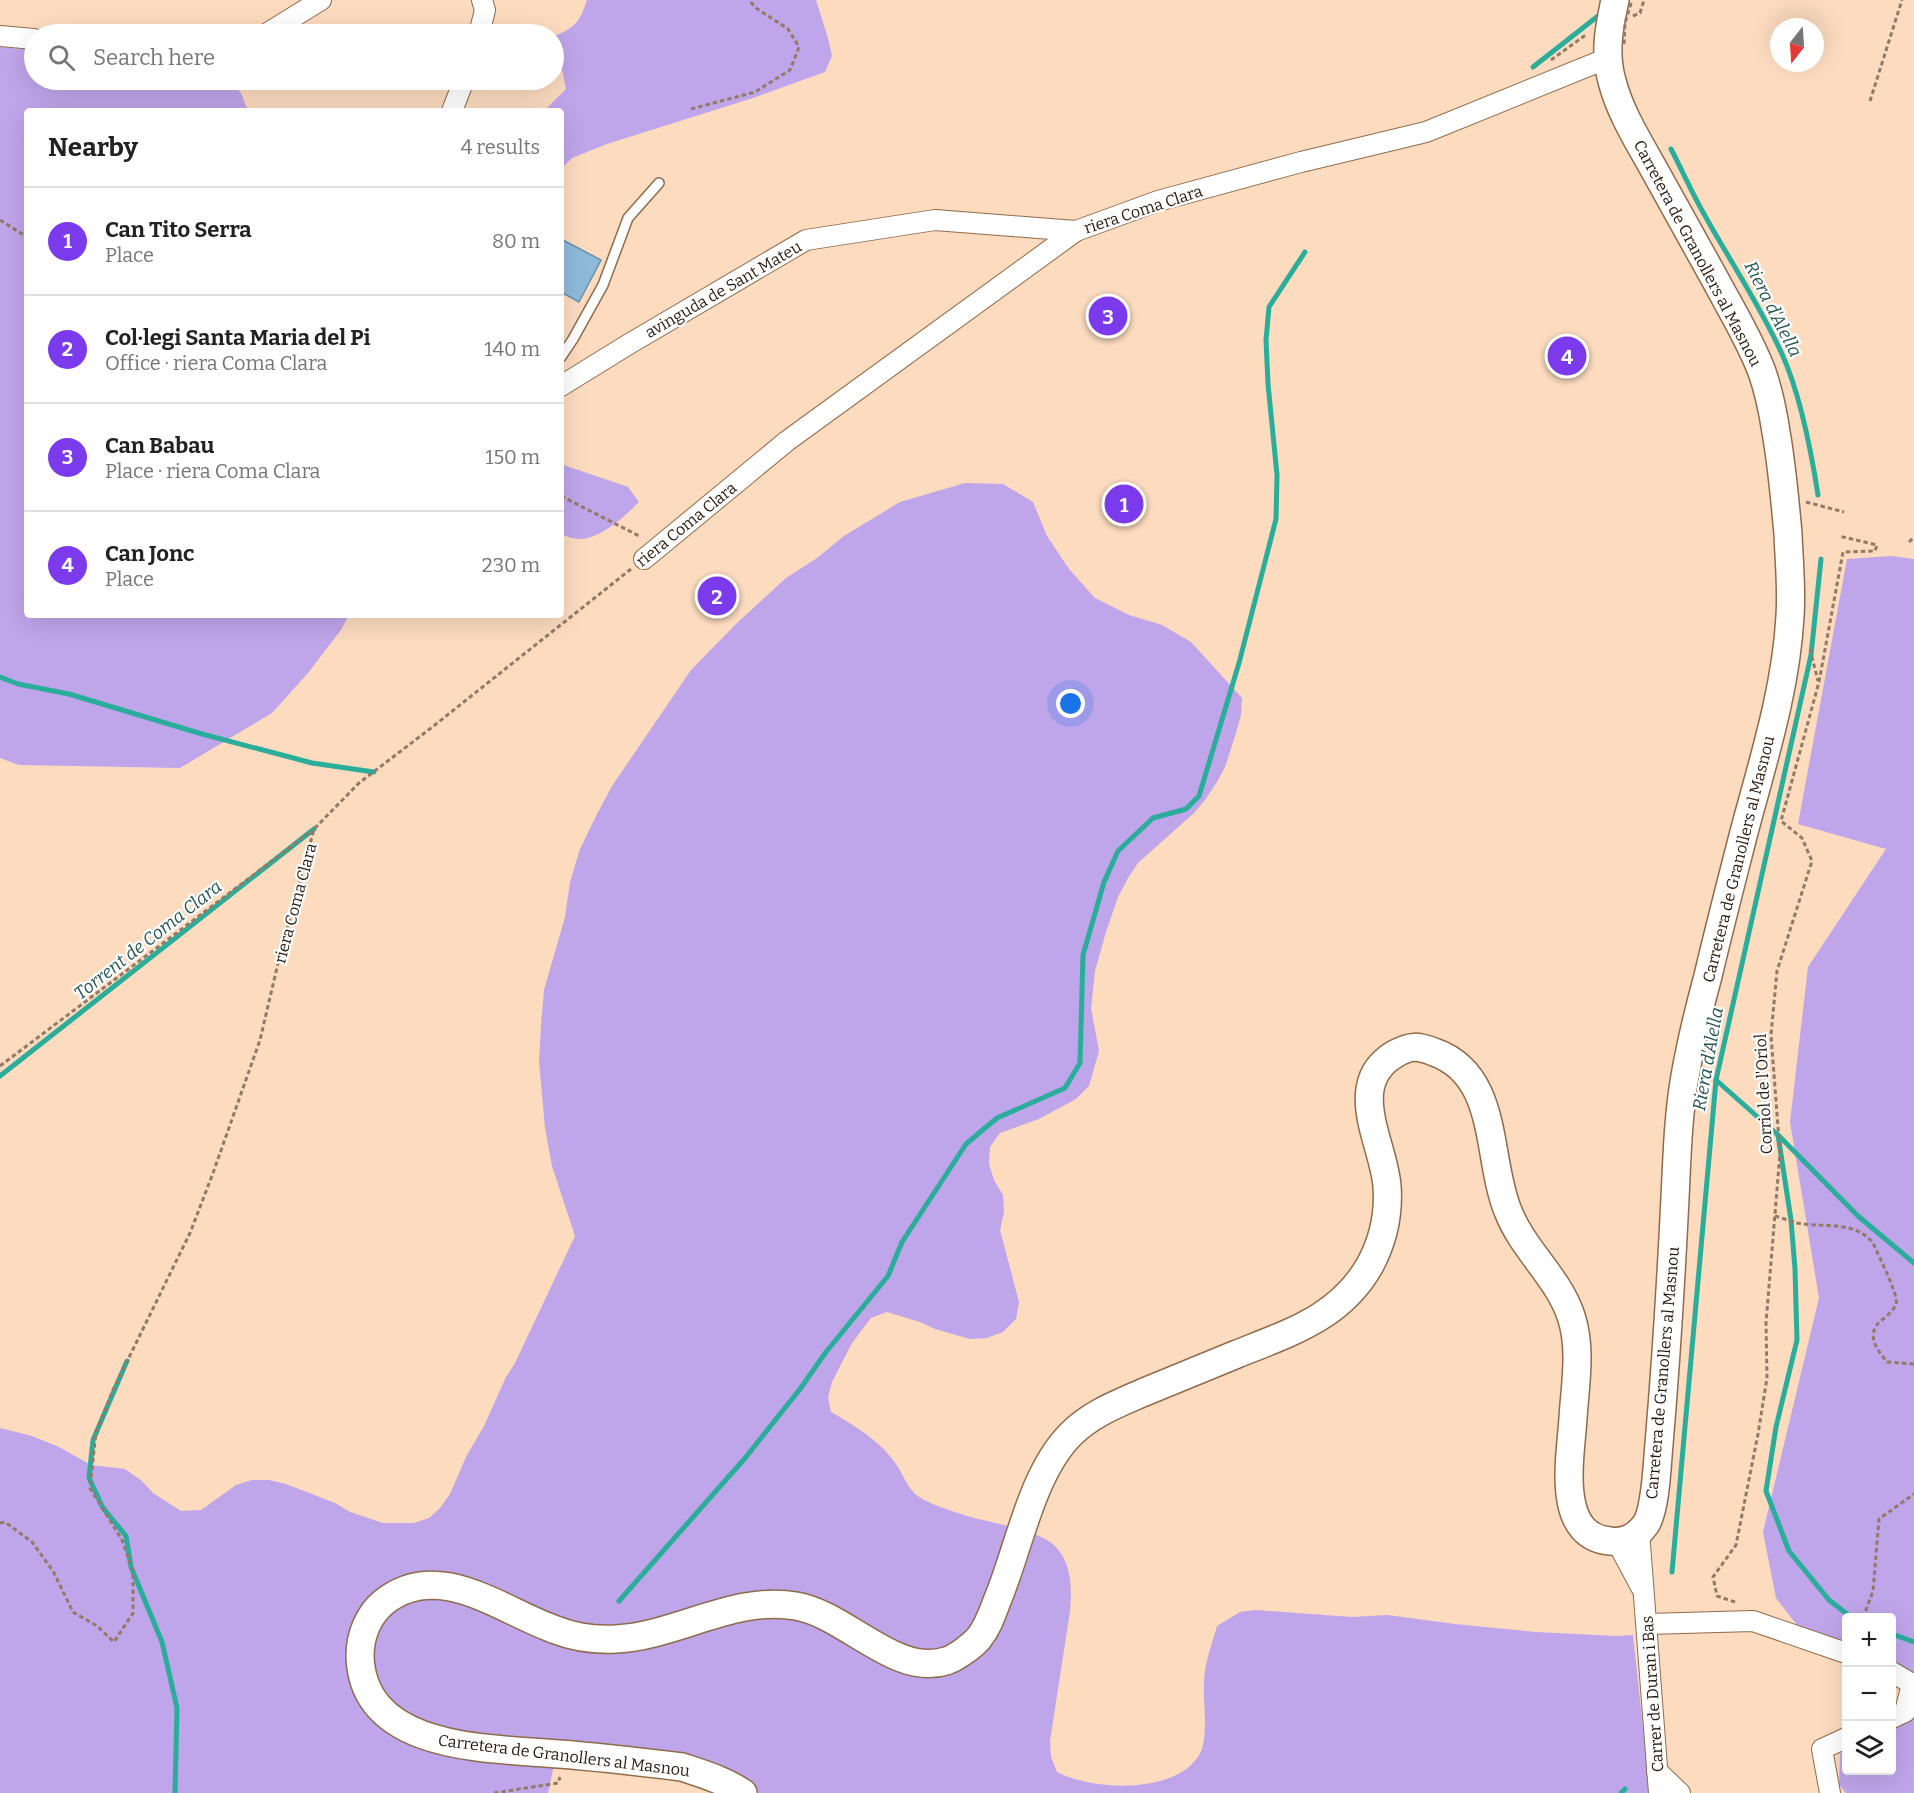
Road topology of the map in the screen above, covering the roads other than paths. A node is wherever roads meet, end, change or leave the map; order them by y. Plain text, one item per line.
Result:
1 (321, 0) edge
2 (482, 0) edge
3 (1623, 8) edge
4 (282, 24) edge
5 (482, 24) edge
6 (0, 36) edge
7 (24, 38) edge
8 (1616, 51) junction
9 (461, 90) edge
10 (453, 108) edge
11 (659, 183) dead end
12 (1076, 231) junction
13 (564, 352) edge
14 (564, 384) edge
15 (644, 559) road end
16 (1628, 1536) junction
17 (1647, 1624) junction
18 (1842, 1652) edge
19 (1896, 1675) edge
20 (1896, 1716) edge
21 (1842, 1740) edge
22 (1658, 1771) junction
23 (743, 1793) edge
24 (1659, 1793) edge
25 (1680, 1793) edge
26 (1830, 1793) edge

1 - 4 street
2 - 5 street
3 - 8 main road, Carretera de Granollers al Masnou
6 - 7 street
8 - 12 street, riera Coma Clara
8 - 16 main road, Carretera de Granollers al Masnou
9 - 10 street
11 - 13 lane
12 - 14 street, avinguda de Sant Mateu
12 - 15 street, riera Coma Clara
16 - 17 street, Carrer de Duran i Bas
16 - 23 main road, Carretera de Granollers al Masnou
17 - 18 street
17 - 22 street, Carrer de Duran i Bas
19 - 20 street
21 - 26 street
22 - 24 street, Carrer de Duran i Bas
22 - 25 street

